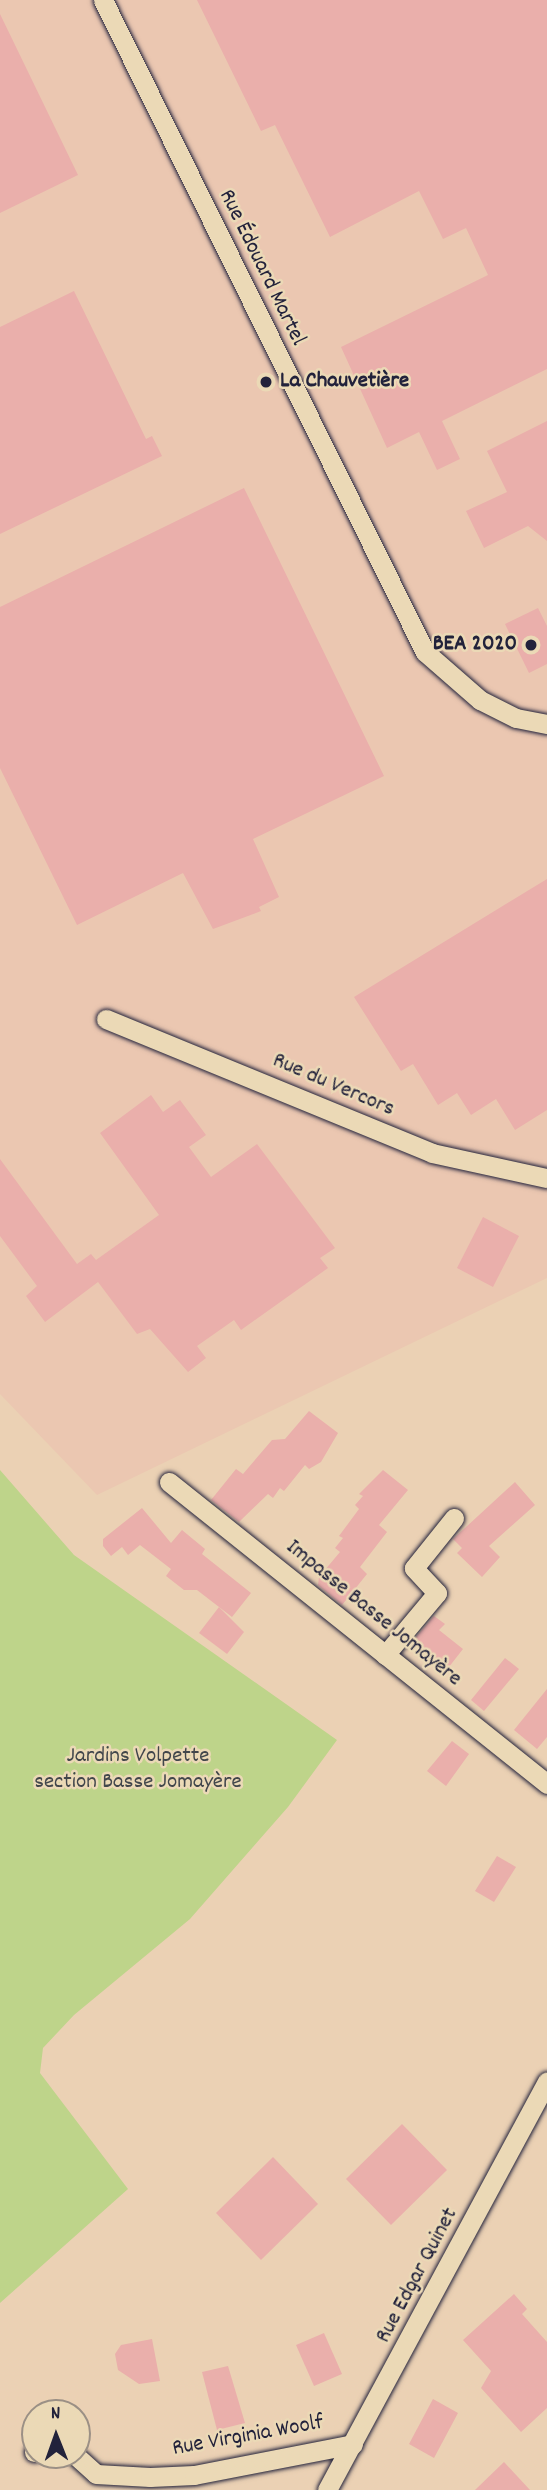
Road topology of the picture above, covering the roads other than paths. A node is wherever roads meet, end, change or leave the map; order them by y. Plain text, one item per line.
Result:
1 (103, 0) edge
2 (547, 724) edge
3 (106, 1019) dead end
4 (547, 1178) edge
5 (169, 1482) dead end
6 (454, 1518) dead end
7 (385, 1655) junction
8 (547, 1784) edge
9 (547, 2082) edge
10 (353, 2444) junction
11 (90, 2469) edge
12 (327, 2490) edge

1 - 2 street, Rue Édouard Martel
3 - 4 street, Rue du Vercors
5 - 7 street, Impasse Basse Jomayère
6 - 7 street
7 - 8 street, Impasse Basse Jomayère
9 - 10 street, Rue Edgar Quinet
10 - 11 street, Rue Virginia Woolf
10 - 12 street, Rue Edgar Quinet

